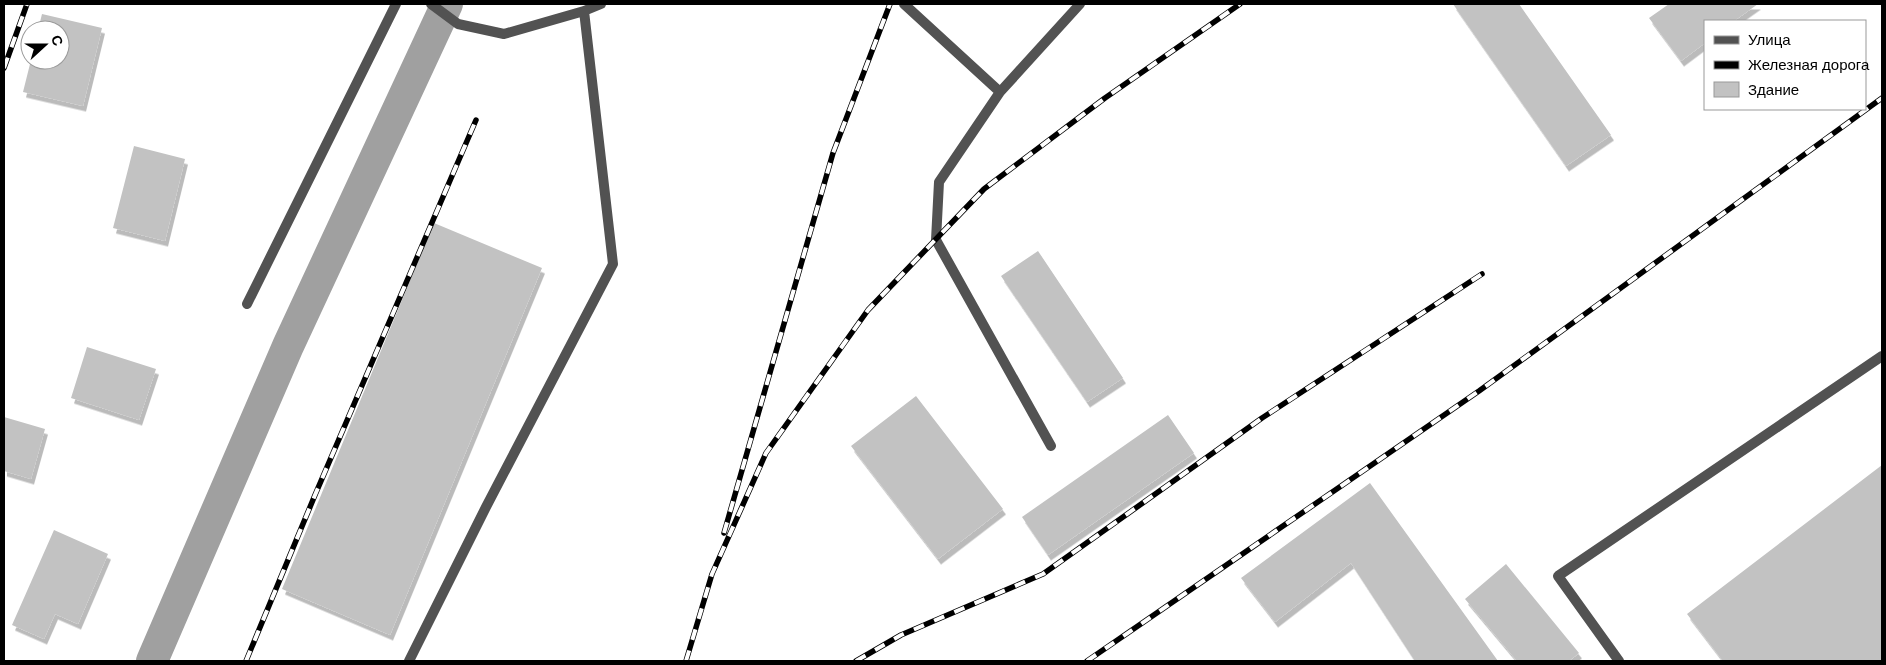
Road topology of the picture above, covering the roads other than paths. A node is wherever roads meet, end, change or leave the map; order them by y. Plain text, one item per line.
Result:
1 (396, 4) edge
2 (431, 4) edge
3 (601, 4) edge
4 (904, 4) edge
5 (1080, 4) edge
6 (584, 11) junction
7 (1000, 92) junction
8 (247, 304) dead end
9 (1882, 356) edge
10 (1051, 446) dead end
11 (409, 661) edge
12 (1619, 661) edge

1 - 8 street
2 - 6 street
3 - 6 street
4 - 7 street
5 - 7 street
6 - 11 street
7 - 10 street
9 - 12 street

